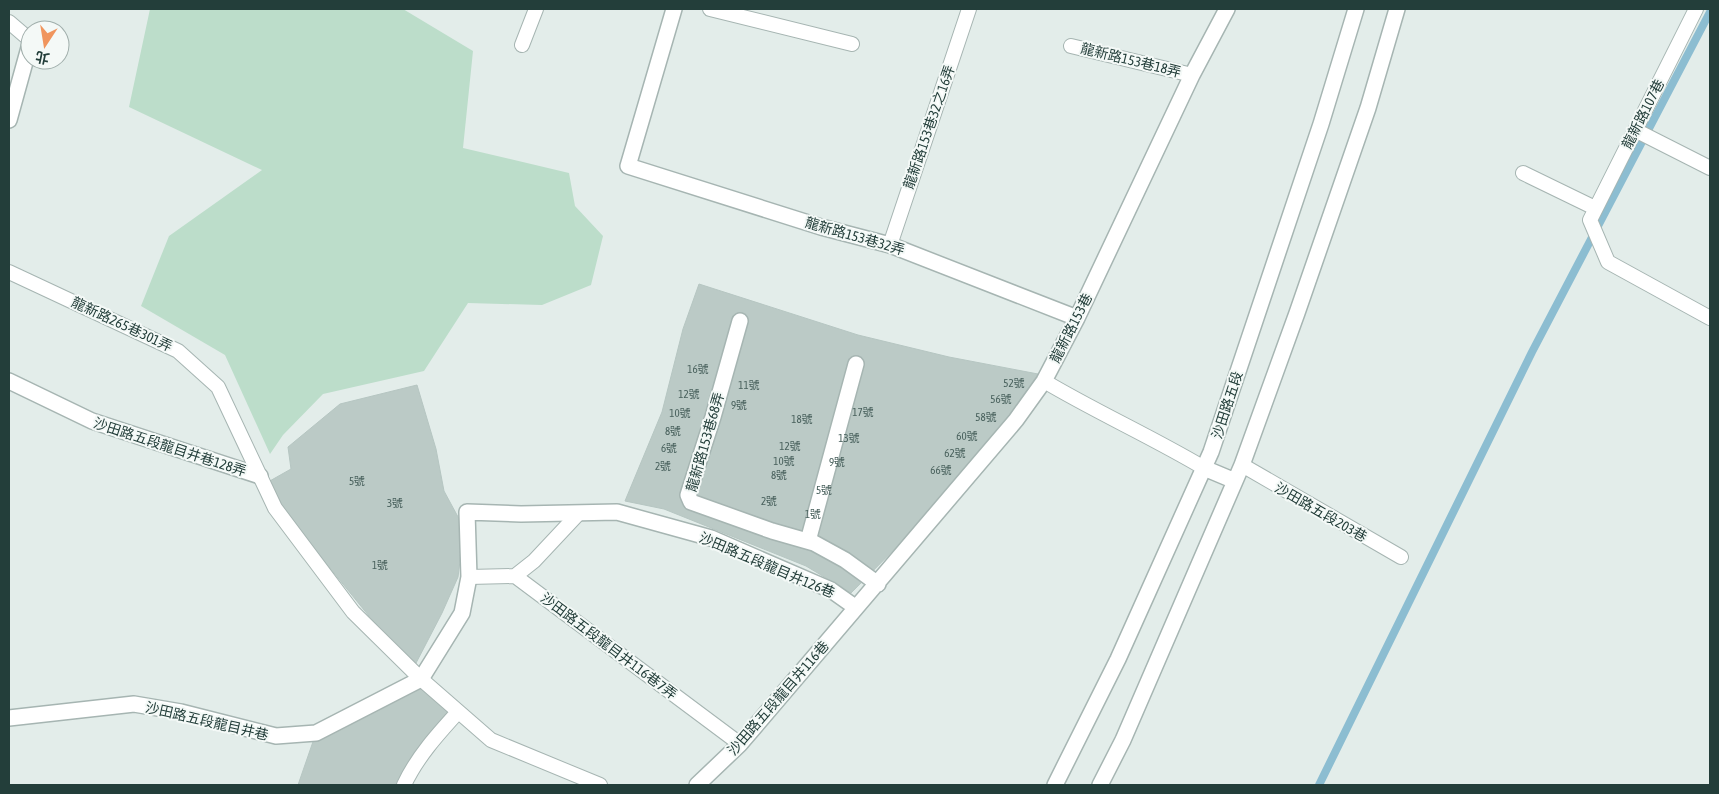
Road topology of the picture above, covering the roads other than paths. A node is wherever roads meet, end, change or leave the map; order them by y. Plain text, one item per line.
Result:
1 (536, 9) edge
2 (674, 9) edge
3 (710, 9) edge
4 (969, 9) edge
5 (1227, 9) edge
6 (1356, 9) edge
7 (1397, 9) edge
8 (1696, 9) edge
9 (9, 22) edge
10 (20, 31) edge
11 (852, 44) dead end
12 (522, 45) dead end
13 (1071, 46) dead end
14 (23, 70) edge
15 (1192, 75) junction
16 (9, 120) edge
17 (1636, 130) junction
18 (1710, 168) edge
19 (1523, 174) dead end
20 (1592, 214) junction
21 (890, 244) junction
22 (9, 272) edge
23 (1077, 318) junction
24 (1710, 318) edge
25 (740, 321) dead end
26 (856, 364) dead end
27 (9, 381) edge
28 (1044, 381) junction
29 (1242, 465) junction
30 (1204, 468) junction
31 (260, 476) junction
32 (1235, 482) junction
33 (579, 513) junction
34 (808, 541) junction
35 (1401, 557) dead end
36 (515, 576) junction
37 (468, 577) junction
38 (878, 584) junction
39 (855, 607) junction
40 (421, 679) junction
41 (458, 712) junction
42 (9, 718) edge
43 (740, 744) junction
44 (404, 785) edge
45 (600, 785) edge
46 (697, 785) edge
47 (1055, 785) edge
48 (1100, 785) edge

1 - 12 lane
2 - 21 street, 龍新路153巷32弄
3 - 11 lane
4 - 21 lane, 龍新路153巷32之16弄
5 - 15 street, 龍新路153巷
6 - 30 street, 沙田路五段
7 - 29 street
8 - 17 lane, 龍新路107巷
9 - 10 lane
13 - 15 lane, 龍新路153巷18弄
14 - 16 street
15 - 23 street, 龍新路153巷
17 - 18 lane
17 - 20 lane, 龍新路107巷
19 - 20 lane
20 - 24 lane
21 - 23 street, 龍新路153巷32弄
22 - 31 lane, 龍新路265巷301弄
23 - 28 street, 龍新路153巷
25 - 34 street, 龍新路153巷68弄
26 - 34 street
27 - 31 street, 沙田路五段龍目井巷128弄
28 - 30 lane
28 - 38 street, 龍新路153巷
29 - 32 street
29 - 35 lane, 沙田路五段203巷
30 - 32 street
30 - 47 street, 沙田路五段
31 - 40 lane, 沙田路五段龍目井巷128弄
32 - 48 street
33 - 36 lane
33 - 37 street, 沙田路五段龍目井126巷
33 - 39 street, 沙田路五段龍目井126巷
34 - 38 street, 龍新路153巷68弄
36 - 37 lane
36 - 43 lane, 沙田路五段龍目井116巷7弄
37 - 40 street, 沙田路五段龍目井126巷
38 - 39 street, 龍新路153巷
39 - 43 street, 沙田路五段龍目井116巷
40 - 41 lane
40 - 42 street, 沙田路五段龍目井巷
41 - 44 lane
41 - 45 lane
43 - 46 street, 沙田路五段龍目井116巷

